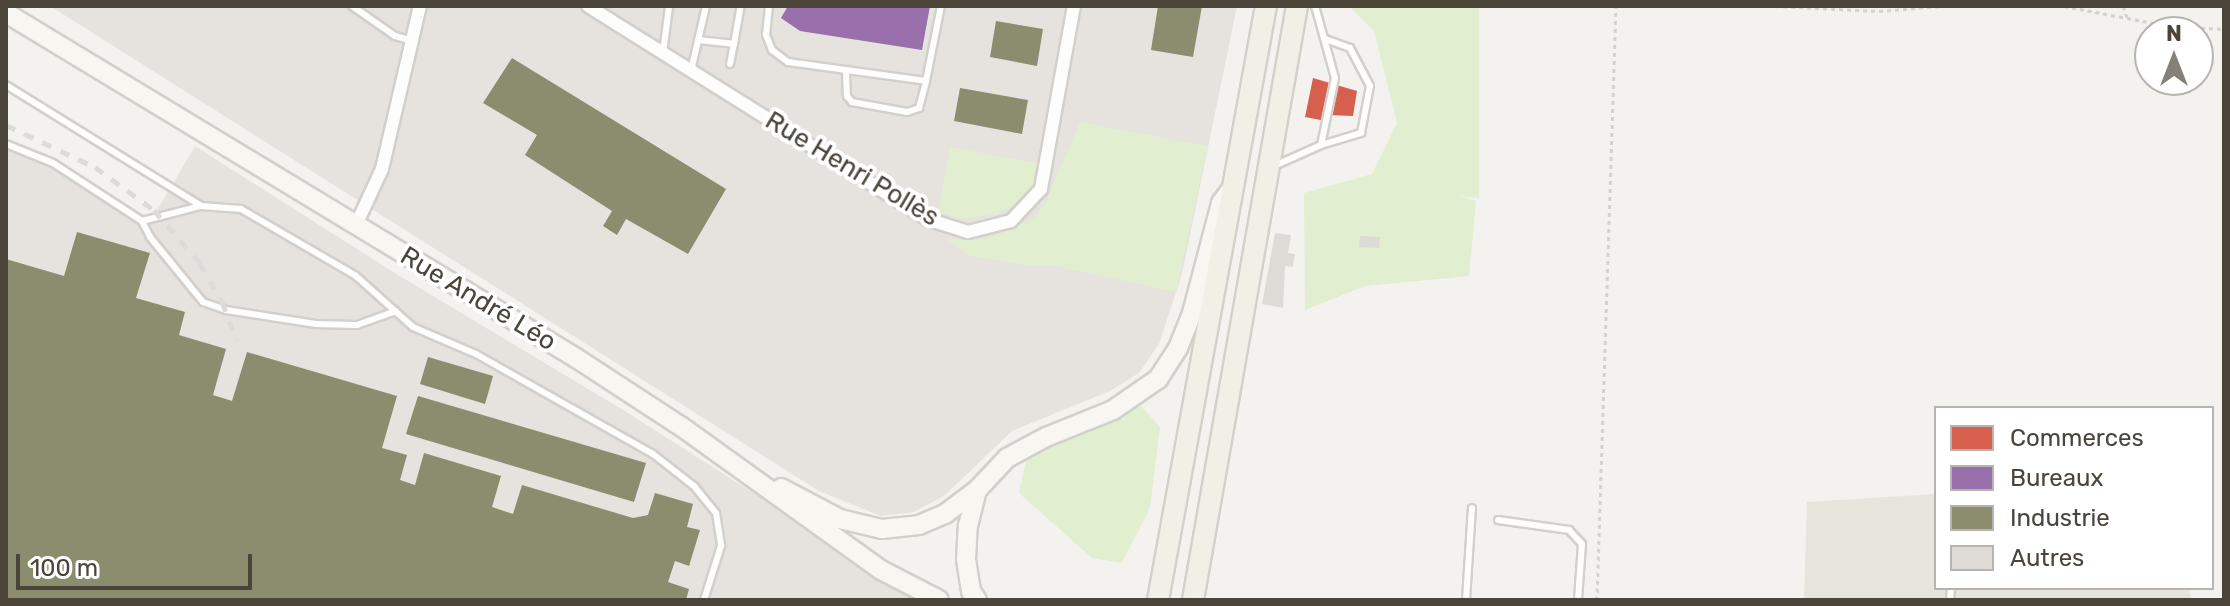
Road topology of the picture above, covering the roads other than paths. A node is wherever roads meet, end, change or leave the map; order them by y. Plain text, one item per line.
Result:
1 (352, 6) edge
2 (420, 6) edge
3 (588, 6) edge
4 (706, 6) edge
5 (741, 6) edge
6 (769, 6) edge
7 (941, 6) edge
8 (1074, 6) edge
9 (1266, 6) edge
10 (1297, 6) edge
11 (1315, 6) edge
12 (669, 7) edge
13 (6, 13) edge
14 (1325, 39) junction
15 (698, 40) junction
16 (412, 41) junction
17 (734, 44) junction
18 (663, 53) junction
19 (730, 64) dead end
20 (691, 71) junction
21 (846, 71) junction
22 (926, 81) junction
23 (6, 85) edge
24 (6, 144) edge
25 (1321, 145) junction
26 (1267, 169) junction
27 (1234, 186) junction
28 (201, 206) junction
29 (142, 221) junction
30 (356, 225) junction
31 (396, 311) junction
32 (757, 480) junction
33 (977, 490) junction
34 (1472, 508) dead end
35 (1498, 520) dead end
36 (704, 600) edge
37 (939, 600) edge
38 (977, 600) edge
39 (1158, 600) edge
40 (1193, 600) edge
41 (1466, 600) edge
42 (1578, 600) edge

1 - 16 lane
2 - 16 street
3 - 18 street, Rue Henri Pollès
4 - 15 lane
5 - 17 lane
6 - 21 lane
7 - 22 lane
8 - 20 street, Rue Henri Pollès
9 - 27 main road
10 - 26 main road
11 - 14 lane
12 - 18 lane
13 - 30 street, Rue André Léo
14 - 25 lane
14 - 25 lane
15 - 17 lane
15 - 20 lane
16 - 30 street
17 - 19 lane
18 - 20 street, Rue Henri Pollès
21 - 22 lane
21 - 22 lane
23 - 28 lane
24 - 29 lane
25 - 26 lane
26 - 40 main road
27 - 33 street
27 - 39 main road
28 - 29 lane
28 - 31 lane
29 - 31 lane
30 - 32 street, Rue André Léo
31 - 36 lane
32 - 33 street
32 - 37 street, Rue André Léo
33 - 38 street
34 - 41 lane
35 - 42 lane

